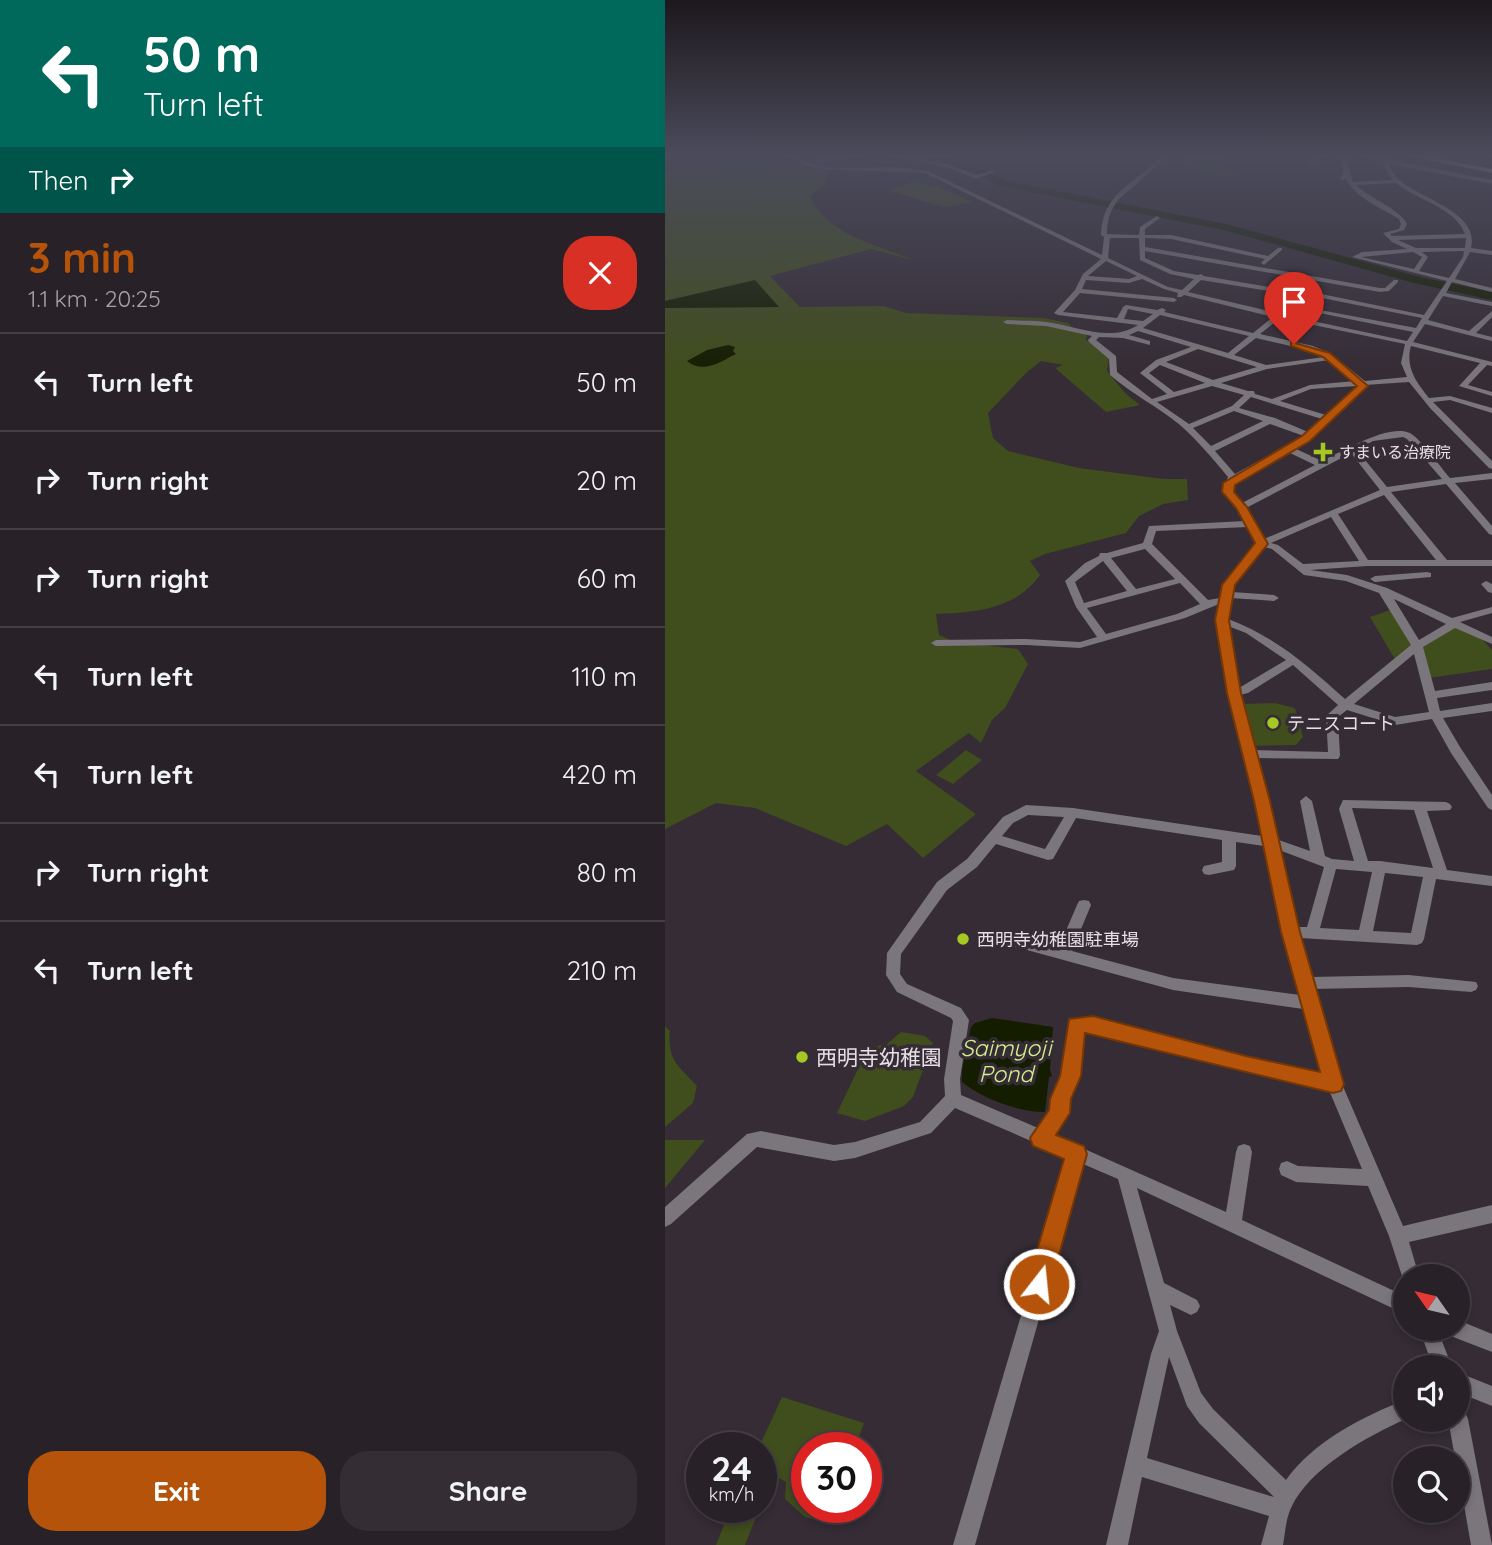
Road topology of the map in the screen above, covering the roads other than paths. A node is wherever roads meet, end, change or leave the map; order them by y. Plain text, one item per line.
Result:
1 (1041, 228) edge
2 (1106, 228) edge
3 (1142, 228) edge
4 (1402, 228) edge
5 (1467, 228) edge
6 (1107, 236) junction
7 (1470, 236) junction
8 (1143, 237) junction
9 (1390, 238) junction
10 (1143, 249) junction
11 (1280, 249) dead end
12 (1471, 249) junction
13 (1415, 250) junction
14 (1492, 253) edge
15 (1269, 258) junction
16 (1105, 259) junction
17 (1259, 268) junction
18 (1415, 272) junction
19 (1201, 276) junction
20 (1141, 277) junction
21 (1083, 278) junction
22 (1320, 279) junction
23 (1396, 281) dead end
24 (1240, 284) junction
25 (1447, 286) junction
26 (1492, 290) edge
27 (1078, 291) junction
28 (1183, 293) junction
29 (1301, 293) junction
30 (1174, 300) junction
31 (1492, 304) edge
32 (1288, 306) junction
33 (1160, 312) junction
34 (1492, 313) edge
35 (1278, 316) junction
36 (1423, 319) junction
37 (1119, 321) junction
38 (1007, 322) dead end
39 (1146, 324) junction
40 (1137, 329) junction
41 (1416, 330) junction
42 (1471, 334) junction
43 (1097, 335) junction
44 (1122, 335) junction
45 (1255, 335) junction
46 (1492, 339) edge
47 (1147, 343) dead end
48 (1409, 343) junction
49 (1198, 347) junction
50 (1229, 356) junction
51 (1331, 358) junction
52 (1159, 362) junction
53 (1489, 363) edge
54 (1266, 367) junction
55 (1412, 379) junction
56 (1212, 383) junction
57 (1363, 383) junction
58 (1251, 393) junction
59 (1492, 394) edge
60 (1173, 395) junction
61 (1429, 400) junction
62 (1274, 401) junction
63 (1149, 402) junction
64 (1233, 408) junction
65 (1492, 411) edge
66 (1326, 418) junction
67 (1272, 420) junction
68 (1187, 428) junction
69 (1310, 435) junction
70 (1287, 448) junction
71 (1352, 449) junction
72 (1210, 450) junction
73 (1323, 465) junction
74 (1492, 466) edge
75 (1492, 476) edge
76 (1233, 480) junction
77 (1449, 482) junction
78 (1387, 490) junction
79 (1241, 507) junction
80 (1333, 513) junction
81 (1249, 524) junction
82 (1492, 532) edge
83 (1262, 544) junction
84 (1147, 545) junction
85 (1103, 555) junction
86 (1366, 563) junction
87 (1444, 563) junction
88 (1492, 563) edge
89 (1302, 568) junction
90 (1427, 575) dead end
91 (1181, 580) junction
92 (1379, 586) junction
93 (1133, 592) junction
94 (1225, 598) junction
95 (1275, 598) dead end
96 (1433, 603) dead end
97 (1206, 604) junction
98 (1415, 606) junction
99 (1081, 607) junction
100 (1492, 610) edge
101 (1222, 620) junction
102 (1452, 623) junction
103 (1103, 638) junction
104 (1492, 641) edge
105 (936, 643) dead end
106 (1417, 646) junction
107 (1294, 660) junction
108 (1492, 686) edge
109 (1234, 693) junction
110 (1431, 695) junction
111 (1345, 705) junction
112 (1492, 707) edge
113 (1437, 716) junction
114 (1249, 754) junction
115 (1305, 801) dead end
116 (1492, 805) edge
117 (1419, 806) junction
118 (1445, 807) dead end
119 (1073, 813) junction
120 (1229, 836) junction
121 (993, 838) junction
122 (1271, 842) junction
123 (1325, 863) junction
124 (1362, 866) junction
125 (1380, 866) junction
126 (1209, 870) dead end
127 (1436, 873) junction
128 (1492, 881) edge
129 (1084, 905) dead end
130 (1290, 932) junction
131 (1312, 933) junction
132 (1365, 936) junction
133 (1014, 941) dead end
134 (1063, 955) junction
135 (1305, 983) junction
136 (1471, 986) dead end
137 (1309, 1003) junction
138 (1333, 1084) junction
139 (953, 1099) junction
140 (1041, 1138) junction
141 (1244, 1152) dead end
142 (1077, 1154) junction
143 (1287, 1169) dead end
144 (1125, 1174) junction
145 (1371, 1178) junction
146 (1492, 1214) edge
147 (665, 1218) edge
148 (1233, 1224) junction
149 (1398, 1236) junction
150 (1406, 1264) edge
151 (1157, 1289) junction
152 (1393, 1299) edge
153 (1191, 1306) dead end
154 (1168, 1331) junction
155 (1470, 1334) edge
156 (1492, 1343) edge
157 (1470, 1387) edge
158 (1492, 1396) edge
159 (1393, 1415) edge
160 (1460, 1432) edge
161 (1136, 1465) junction
162 (1284, 1502) junction
163 (964, 1545) edge
164 (1117, 1545) edge
165 (1272, 1545) edge
166 (1482, 1545) edge

1 - 16 street
2 - 6 street
3 - 8 street
4 - 9 street
5 - 7 street
6 - 8 street
6 - 16 street
7 - 9 street
7 - 12 street
8 - 10 street
8 - 15 street
9 - 13 street
10 - 17 street
10 - 19 street
11 - 15 street
12 - 13 street
12 - 14 street
12 - 25 street
13 - 18 street
13 - 18 street
15 - 17 street
16 - 20 street
16 - 21 street
17 - 22 street
17 - 24 street
18 - 25 street
19 - 24 street
19 - 28 street
20 - 21 street
20 - 28 street
21 - 27 street
22 - 23 street
22 - 29 street
24 - 29 street
25 - 26 street
25 - 31 street
25 - 36 street
27 - 30 street
27 - 37 street
28 - 30 street
28 - 35 street
29 - 32 street
29 - 36 street
30 - 33 street
32 - 35 street
32 - 41 street
33 - 37 street
33 - 39 street
33 - 45 street
34 - 42 street
35 - 45 street
35 - 48 street
36 - 41 street
36 - 42 street
37 - 39 street
38 - 43 street
39 - 40 street
40 - 44 street
40 - 49 street
41 - 48 street
42 - 46 street
43 - 44 street
43 - 63 street
44 - 47 street
45 - 50 street
45 - 51 street
48 - 53 street
48 - 55 street
49 - 50 street
49 - 52 street
50 - 54 street
51 - 54 street
51 - 57 street
52 - 56 street
52 - 60 street
53 - 59 street
54 - 56 street
55 - 57 street
55 - 61 street
56 - 58 street
56 - 60 street
57 - 62 street
57 - 66 street
58 - 62 street
58 - 64 street
60 - 63 street
61 - 65 street
61 - 74 street
62 - 66 street
63 - 68 street
64 - 67 street
64 - 68 street
66 - 69 street
67 - 69 street
67 - 72 street
68 - 72 street
69 - 70 street
70 - 73 street
70 - 76 street
71 - 73 street
71 - 77 street
71 - 78 street
72 - 76 street
73 - 79 street
75 - 77 street
76 - 79 street
77 - 78 street
77 - 82 street
78 - 80 street
78 - 87 street
79 - 81 street
80 - 83 street
80 - 86 street
81 - 83 street
81 - 84 street
83 - 89 street
83 - 94 street
84 - 85 street
84 - 91 street
85 - 93 street
85 - 99 street
86 - 87 street
86 - 89 street
86 - 92 street
87 - 88 street
89 - 92 street
90 - 92 street
91 - 93 street
91 - 97 street
92 - 98 street
92 - 106 street
93 - 99 street
94 - 95 street
94 - 97 street
94 - 101 street
96 - 98 street
97 - 103 street
98 - 102 street
99 - 103 street
100 - 102 street
101 - 107 street
101 - 109 street
102 - 104 street
102 - 106 street
103 - 105 street
106 - 110 street
106 - 111 street
107 - 109 street
107 - 111 street
108 - 110 street
109 - 114 street
110 - 113 street
111 - 113 street
111 - 114 street
112 - 113 street
113 - 116 street
114 - 122 street
115 - 123 street
117 - 118 street
117 - 124 street
117 - 127 street
119 - 120 street
119 - 121 street
119 - 121 street
120 - 122 street
120 - 126 street
121 - 139 street
122 - 123 street
122 - 130 street
123 - 124 street
123 - 131 street
124 - 125 street
125 - 127 street
125 - 132 street
127 - 128 street
127 - 132 street
129 - 134 street
130 - 131 street
130 - 135 street
131 - 132 street
133 - 134 street
134 - 137 street
135 - 136 street
135 - 137 street
137 - 138 street
138 - 140 street
138 - 145 street
139 - 140 street
139 - 147 street
140 - 142 street
141 - 148 street
142 - 144 street
142 - 163 street
143 - 145 street
144 - 148 street
144 - 151 street
145 - 149 street
146 - 149 street
148 - 152 street
149 - 150 street
151 - 153 street
151 - 154 street
154 - 161 street
154 - 162 street
155 - 156 street
157 - 158 street
159 - 162 street
160 - 166 street
161 - 162 street
161 - 164 street
162 - 165 street

